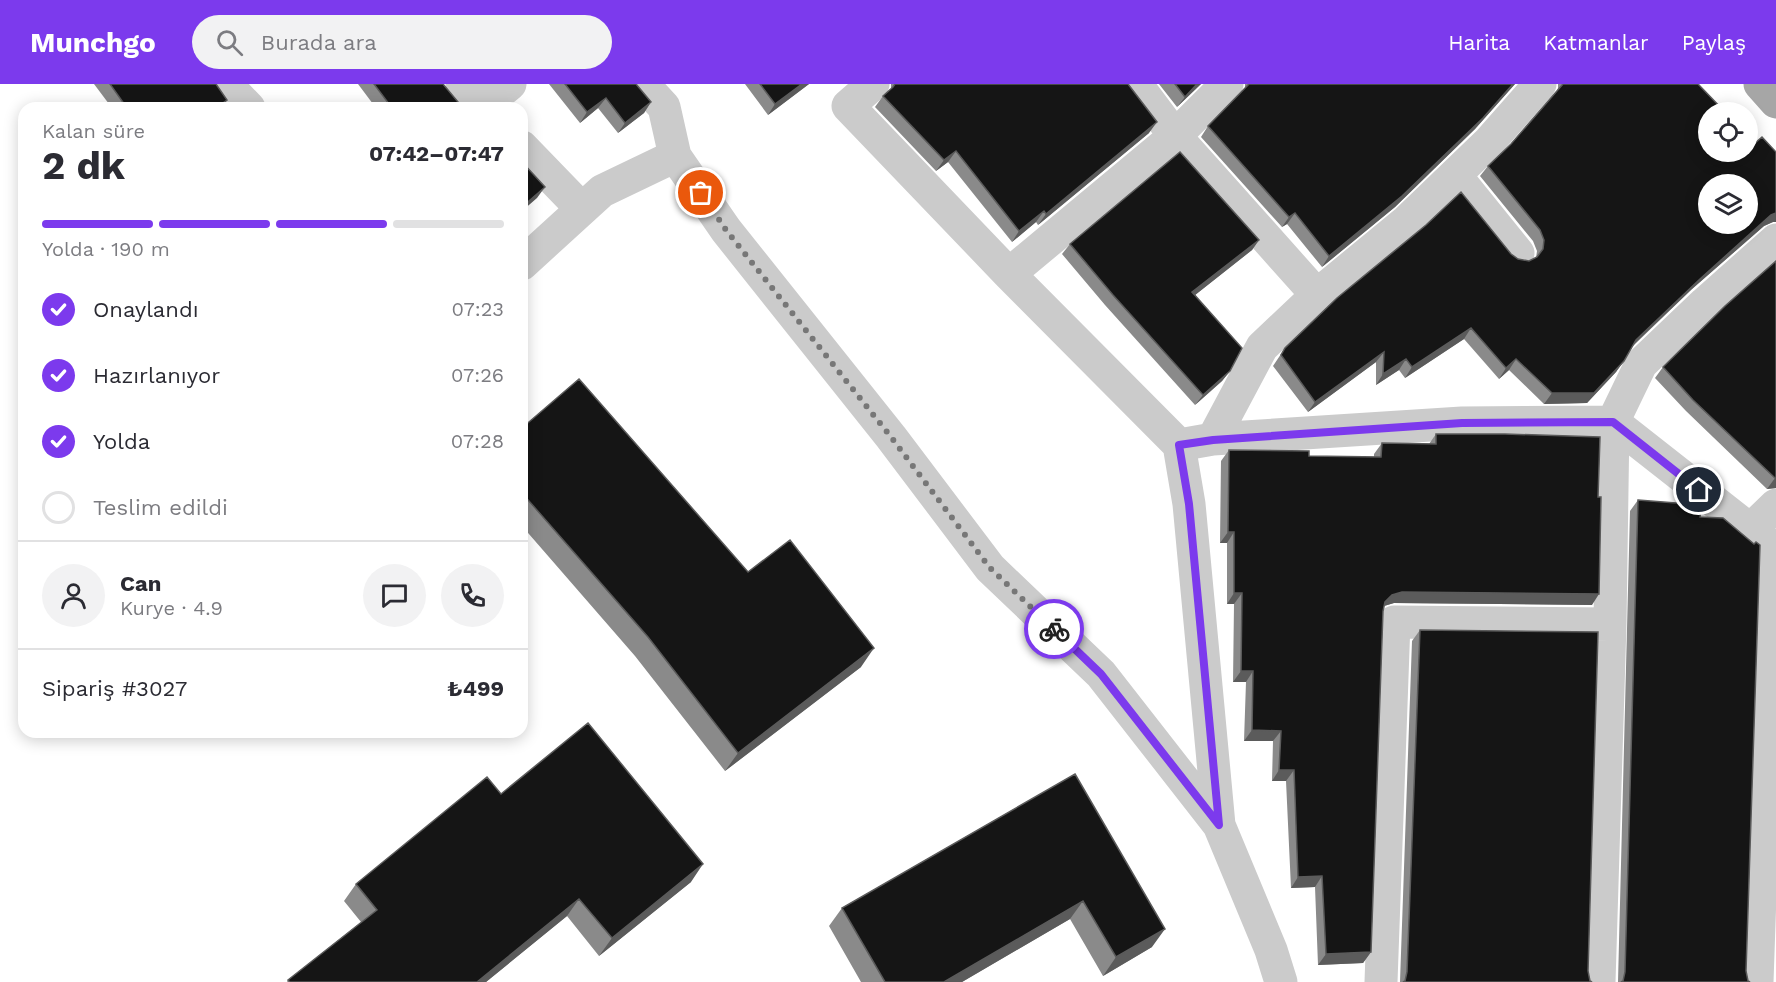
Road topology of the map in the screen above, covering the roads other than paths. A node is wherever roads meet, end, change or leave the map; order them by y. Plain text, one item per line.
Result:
1 (510, 84) edge
2 (643, 84) edge
3 (873, 84) edge
4 (1136, 84) edge
5 (1227, 84) edge
6 (1540, 84) edge
7 (1760, 84) edge
8 (477, 102) edge
9 (1776, 102) edge
10 (1175, 135) junction
11 (528, 153) edge
12 (675, 156) junction
13 (1455, 175) junction
14 (582, 209) junction
15 (1776, 240) edge
16 (1518, 253) dead end
17 (528, 258) edge
18 (1009, 274) junction
19 (1317, 295) junction
20 (1613, 422) junction
21 (1213, 440) junction
22 (1179, 445) junction
23 (1776, 505) edge
24 (1766, 542) edge
25 (1610, 624) junction
26 (1219, 825) junction
27 (1281, 982) edge
28 (1381, 982) edge
29 (1599, 982) edge
30 (1757, 982) edge

1 - 8 street
2 - 12 street
3 - 18 street
4 - 10 street
5 - 10 street
6 - 13 street
7 - 9 main road
10 - 18 street
10 - 19 street
11 - 14 street
12 - 14 street
12 - 26 street
13 - 16 street
13 - 19 street
14 - 17 street
15 - 20 street
18 - 22 street
19 - 21 street
20 - 21 street
20 - 24 street
20 - 25 street
21 - 22 street
22 - 26 street
23 - 24 street
24 - 30 street
25 - 28 street
25 - 29 street
26 - 27 street

